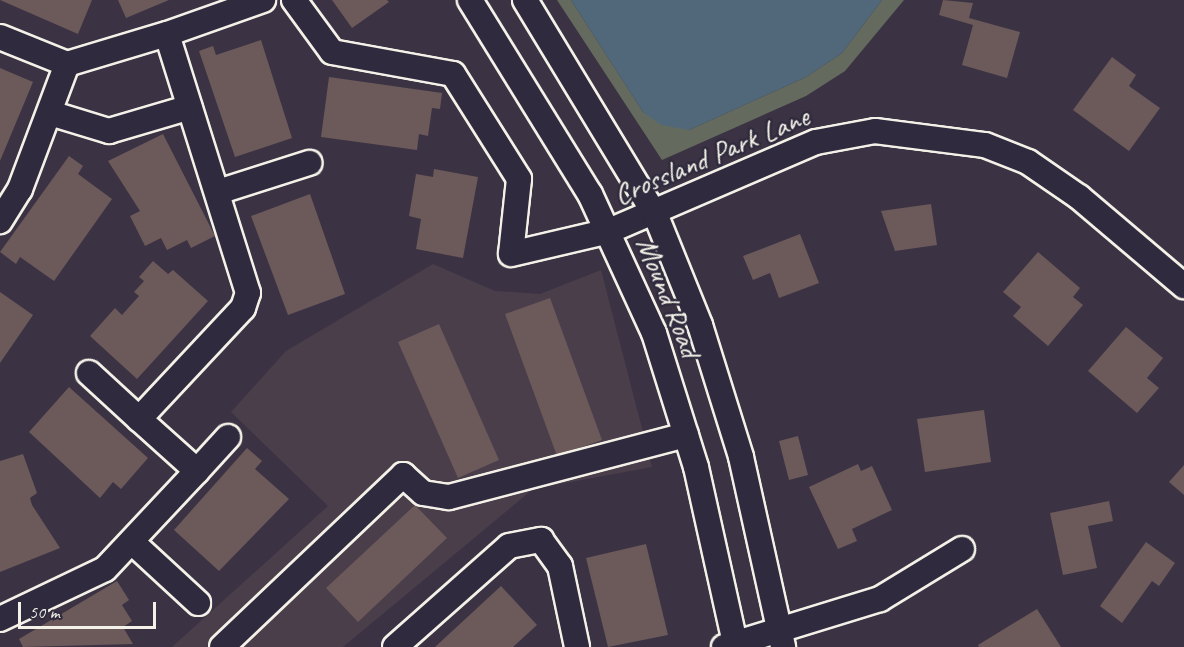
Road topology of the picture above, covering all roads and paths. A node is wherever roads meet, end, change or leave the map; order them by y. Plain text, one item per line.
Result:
1 (263, 0) edge
2 (294, 0) edge
3 (470, 0) edge
4 (525, 0) edge
5 (166, 34) junction
6 (0, 37) edge
7 (67, 64) junction
8 (190, 107) junction
9 (50, 112) junction
10 (309, 163) dead end
11 (218, 192) junction
12 (656, 216) junction
13 (0, 221) edge
14 (609, 231) junction
15 (1184, 286) edge
16 (89, 374) dead end
17 (139, 419) junction
18 (686, 435) junction
19 (228, 437) dead end
20 (197, 471) junction
21 (132, 542) junction
22 (962, 549) dead end
23 (198, 603) dead end
24 (0, 619) edge
25 (781, 638) edge
26 (732, 645) edge
27 (222, 647) edge
28 (395, 647) edge
29 (577, 647) edge

1 - 5 street
2 - 14 street, Crossland Park Lane
3 - 14 street, Mound Road
4 - 12 street, Mound Road
5 - 7 street
5 - 8 street
6 - 7 street
7 - 9 street
8 - 9 street
8 - 11 street
9 - 13 street
10 - 11 street
11 - 17 street
12 - 14 street, Crossland Park Lane
12 - 15 street, Crossland Park Lane
12 - 25 street, Mound Road
14 - 18 street, Mound Road
16 - 17 street
17 - 20 street
18 - 26 street, Mound Road
18 - 27 street
19 - 20 street
20 - 21 street
21 - 23 street
21 - 24 street
22 - 25 street
25 - 26 street
28 - 29 street

